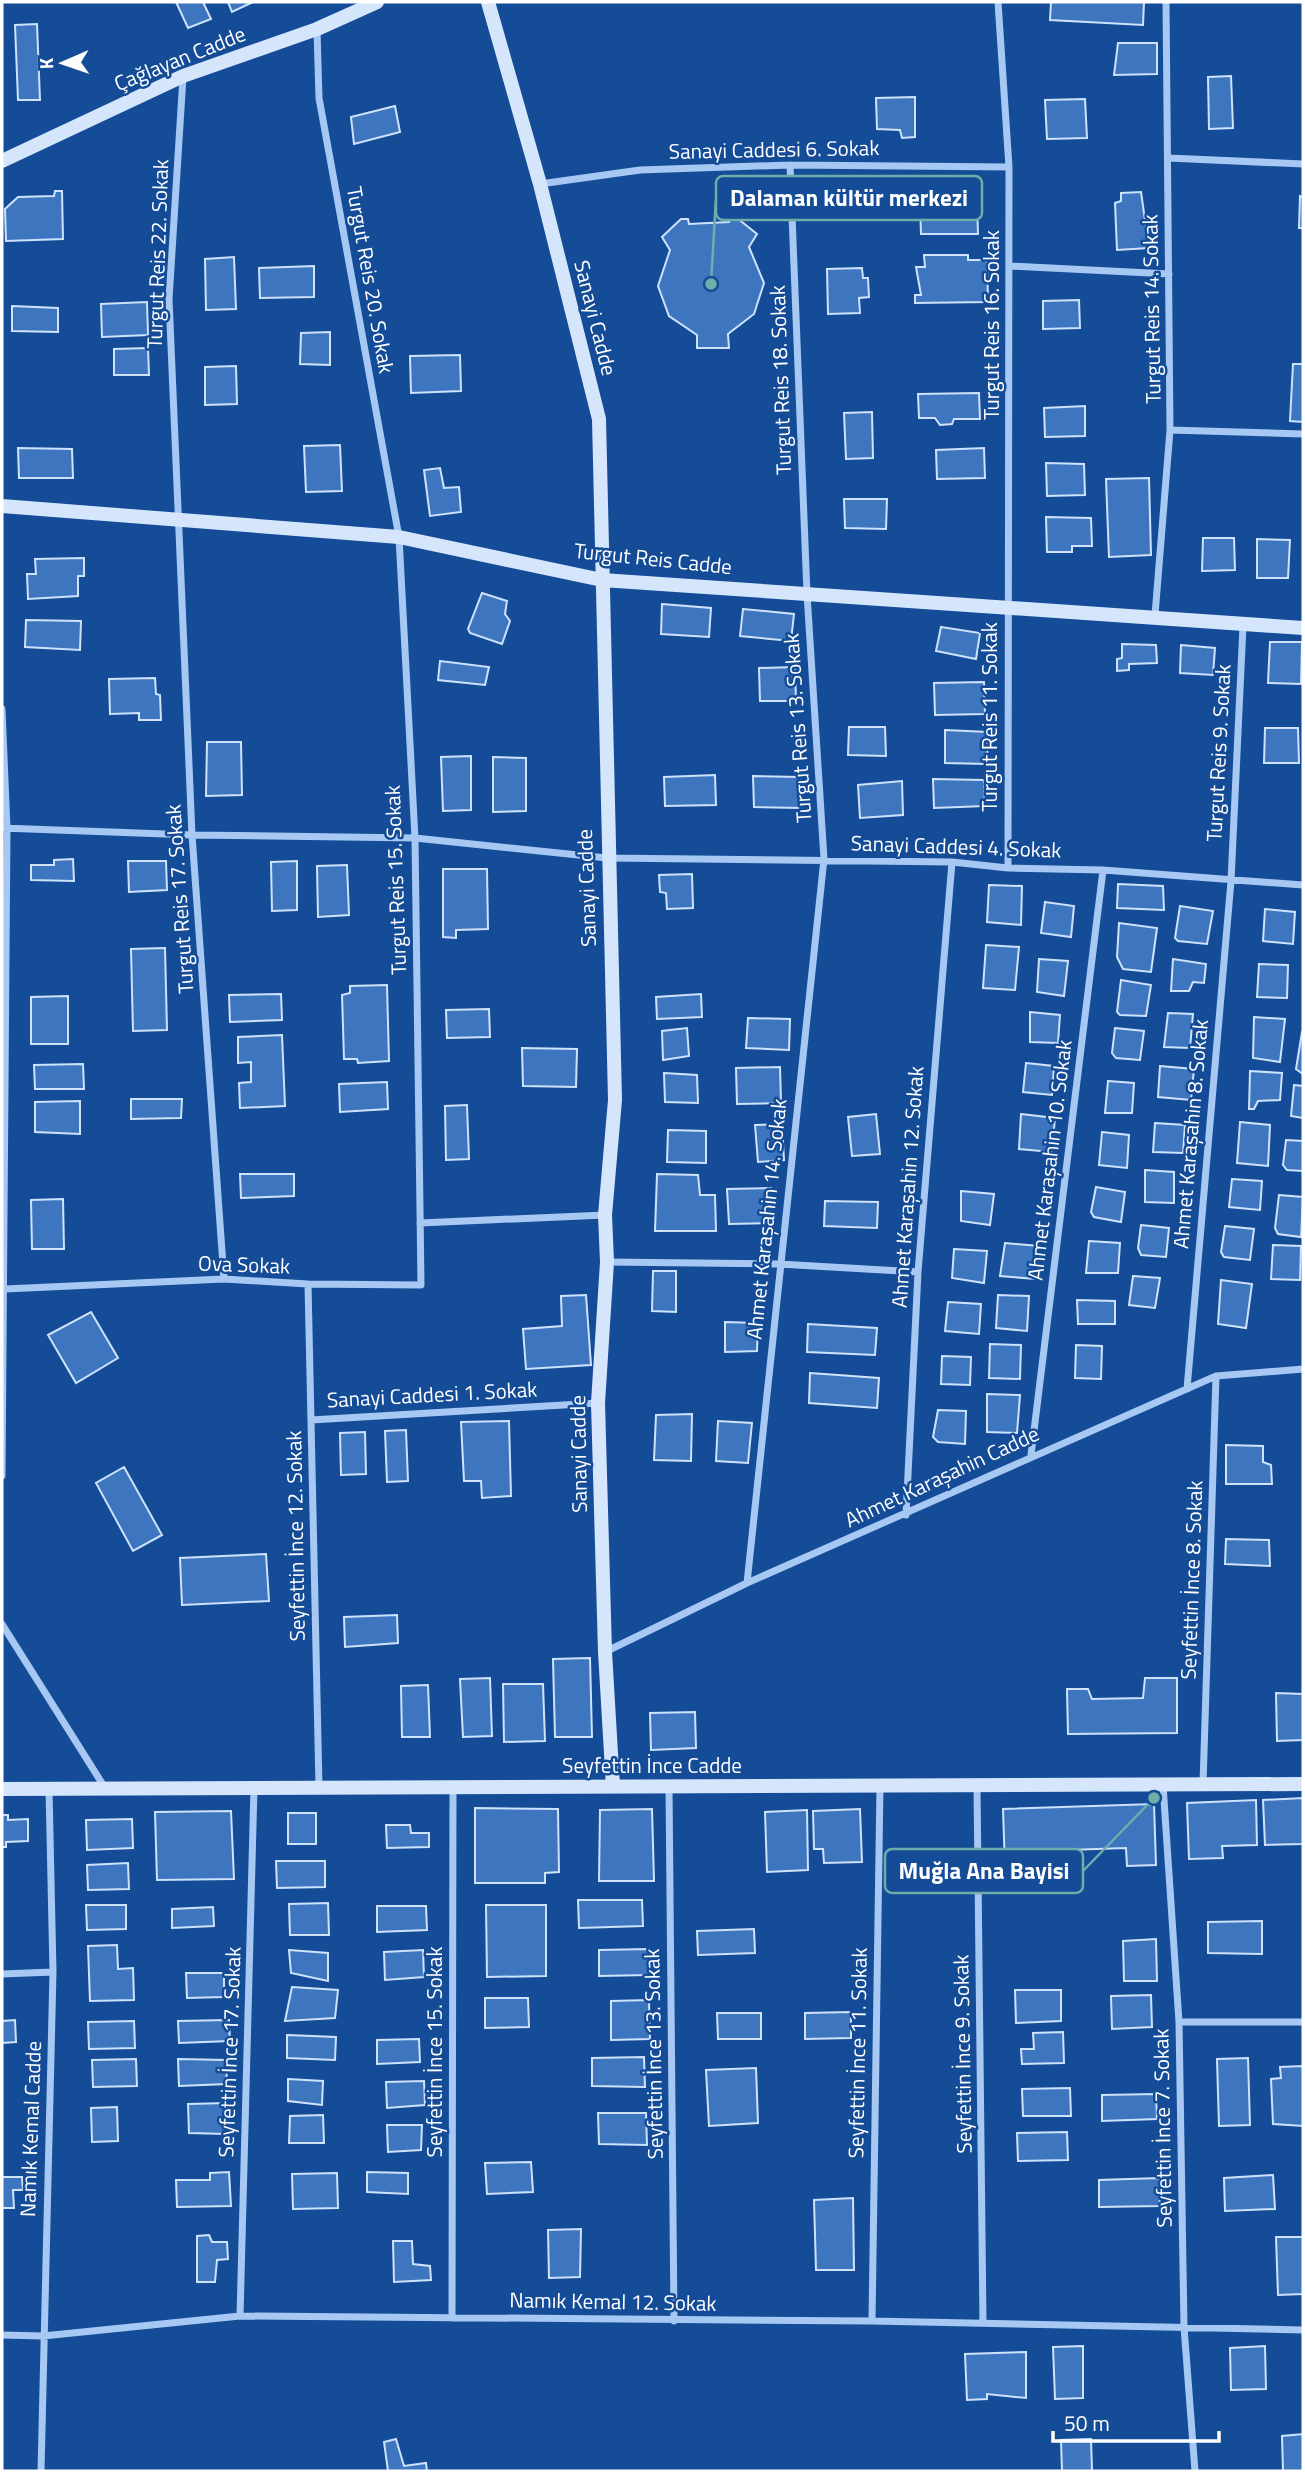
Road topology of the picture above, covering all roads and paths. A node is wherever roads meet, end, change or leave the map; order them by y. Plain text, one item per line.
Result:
1 (377, 2) edge
2 (488, 2) edge
3 (998, 2) edge
4 (1166, 2) edge
5 (317, 29) junction
6 (183, 76) junction
7 (1168, 158) junction
8 (2, 161) edge
9 (1303, 164) edge
10 (790, 165) junction
11 (1009, 167) junction
12 (540, 184) junction
13 (1010, 266) junction
14 (1169, 274) junction
15 (1170, 430) junction
16 (1303, 434) edge
17 (2, 506) edge
18 (178, 518) junction
19 (399, 537) junction
20 (602, 580) junction
21 (807, 594) junction
22 (1008, 607) junction
23 (1155, 615) junction
24 (1243, 626) junction
25 (1303, 628) edge
26 (2, 709) edge
27 (4, 828) edge
28 (192, 835) junction
29 (415, 838) junction
30 (607, 858) junction
31 (824, 859) junction
32 (951, 862) junction
33 (1008, 868) junction
34 (1103, 870) junction
35 (1231, 881) junction
36 (1303, 885) edge
37 (605, 1214) junction
38 (420, 1223) junction
39 (2, 1246) edge
40 (607, 1262) junction
41 (779, 1264) junction
42 (918, 1272) junction
43 (224, 1279) junction
44 (308, 1284) junction
45 (5, 1289) junction
46 (1303, 1369) edge
47 (1216, 1376) junction
48 (1187, 1389) junction
49 (597, 1403) junction
50 (311, 1420) junction
51 (1031, 1455) junction
52 (2, 1476) edge
53 (906, 1515) junction
54 (747, 1583) junction
55 (2, 1624) edge
56 (605, 1652) junction
57 (1303, 1784) edge
58 (1163, 1785) junction
59 (1203, 1785) junction
60 (880, 1786) junction
61 (977, 1786) junction
62 (319, 1787) junction
63 (453, 1787) junction
64 (614, 1787) junction
65 (669, 1787) junction
66 (2, 1788) edge
67 (49, 1788) junction
68 (106, 1788) junction
69 (254, 1788) junction
70 (53, 1972) junction
71 (2, 1974) edge
72 (1178, 2022) junction
73 (1303, 2022) edge
74 (240, 2316) junction
75 (452, 2318) junction
76 (674, 2321) junction
77 (872, 2321) junction
78 (983, 2323) junction
79 (1184, 2327) junction
80 (1303, 2330) edge
81 (2, 2335) edge
82 (43, 2336) junction
83 (41, 2471) edge
84 (1195, 2471) edge

1 - 5 street, Çağlayan Cadde
2 - 12 street, Sanayi Cadde
3 - 11 street, Turgut Reis 16. Sokak
4 - 7 street, Turgut Reis 14. Sokak
5 - 6 street, Çağlayan Cadde
5 - 19 street, Turgut Reis 20. Sokak
6 - 8 street, Çağlayan Cadde
6 - 18 street, Turgut Reis 22. Sokak
7 - 9 street
7 - 14 street, Turgut Reis 14. Sokak
10 - 11 street, Sanayi Caddesi 6. Sokak
10 - 12 street, Sanayi Caddesi 6. Sokak
10 - 21 street, Turgut Reis 18. Sokak
11 - 13 street, Turgut Reis 16. Sokak
12 - 20 street, Sanayi Cadde
13 - 14 street
13 - 22 street, Turgut Reis 16. Sokak
14 - 15 street, Turgut Reis 14. Sokak
15 - 16 street
15 - 23 street, Turgut Reis 14. Sokak
17 - 18 street, Turgut Reis Cadde
18 - 19 street, Turgut Reis Cadde
18 - 28 street, Turgut Reis 17. Sokak
19 - 20 street, Turgut Reis Cadde
19 - 29 street, Turgut Reis 15. Sokak
20 - 21 street, Turgut Reis Cadde
20 - 30 street, Sanayi Cadde
21 - 22 street, Turgut Reis Cadde
21 - 31 street, Turgut Reis 13. Sokak
22 - 23 street, Turgut Reis Cadde
22 - 33 street, Turgut Reis 11. Sokak
23 - 24 street, Turgut Reis Cadde
24 - 25 street, Turgut Reis Cadde
24 - 35 street, Turgut Reis 9. Sokak
26 - 27 street
27 - 28 street, Sanayi Caddesi 4. Sokak
27 - 39 street
28 - 29 street, Sanayi Caddesi 4. Sokak
28 - 43 street, Turgut Reis 17. Sokak
29 - 30 street, Sanayi Caddesi 4. Sokak
29 - 38 street, Turgut Reis 15. Sokak
30 - 31 street, Sanayi Caddesi 4. Sokak
30 - 37 street, Sanayi Cadde
31 - 32 street, Sanayi Caddesi 4. Sokak
31 - 41 street, Ahmet Karaşahin 14. Sokak
32 - 33 street, Sanayi Caddesi 4. Sokak
32 - 42 street, Ahmet Karaşahin 12. Sokak
33 - 34 street, Sanayi Caddesi 4. Sokak
34 - 35 street, Sanayi Caddesi 4. Sokak
34 - 51 street, Ahmet Karaşahin 10. Sokak
35 - 36 street, Sanayi Caddesi 4. Sokak
35 - 48 street, Ahmet Karaşahin 8. Sokak
37 - 38 street
37 - 40 street, Sanayi Cadde
38 - 44 street, Ova Sokak
39 - 45 street
40 - 41 street
40 - 49 street, Sanayi Cadde
41 - 42 street
41 - 54 street, Ahmet Karaşahin 14. Sokak
42 - 53 street, Ahmet Karaşahin 12. Sokak
43 - 44 street, Ova Sokak
43 - 45 street, Ova Sokak
44 - 50 street, Seyfettin İnce 12. Sokak
45 - 52 street
46 - 47 street, Ahmet Karaşahin Cadde
47 - 48 street, Ahmet Karaşahin Cadde
47 - 59 street, Seyfettin İnce 8. Sokak
48 - 51 street, Ahmet Karaşahin Cadde
49 - 50 street, Sanayi Caddesi 1. Sokak
49 - 56 street, Sanayi Cadde
50 - 62 street, Seyfettin İnce 12. Sokak
51 - 53 street, Ahmet Karaşahin Cadde
53 - 54 street, Ahmet Karaşahin Cadde
54 - 56 street, Ahmet Karaşahin Cadde
55 - 68 street
56 - 64 street, Sanayi Cadde
57 - 59 street, Seyfettin İnce Cadde
58 - 59 street, Seyfettin İnce Cadde
58 - 61 street, Seyfettin İnce Cadde
58 - 72 street, Seyfettin İnce 7. Sokak
60 - 61 street, Seyfettin İnce Cadde
60 - 65 street, Seyfettin İnce Cadde
60 - 77 street, Seyfettin İnce 11. Sokak
61 - 78 street, Seyfettin İnce 9. Sokak
62 - 63 street, Seyfettin İnce Cadde
62 - 69 street, Seyfettin İnce Cadde
63 - 64 street, Seyfettin İnce Cadde
63 - 75 street, Seyfettin İnce 15. Sokak
64 - 65 street, Seyfettin İnce Cadde
65 - 76 street, Seyfettin İnce 13. Sokak
66 - 67 street, Seyfettin İnce Cadde
67 - 68 street, Seyfettin İnce Cadde
67 - 70 street, Namık Kemal Cadde
68 - 69 street, Seyfettin İnce Cadde
69 - 74 street, Seyfettin İnce 17. Sokak
70 - 71 street
70 - 82 street, Namık Kemal Cadde
72 - 73 street
72 - 79 street, Seyfettin İnce 7. Sokak
74 - 75 street, Namık Kemal 12. Sokak
74 - 82 street, Namık Kemal 12. Sokak
75 - 76 street, Namık Kemal 12. Sokak
76 - 77 street, Namık Kemal 12. Sokak
77 - 78 street, Namık Kemal 12. Sokak
78 - 79 street, Namık Kemal 12. Sokak
79 - 80 street, Namık Kemal 12. Sokak
79 - 84 street, Seyfettin İnce 7. Sokak
81 - 82 street, Namık Kemal 12. Sokak
82 - 83 street, Namık Kemal Cadde

